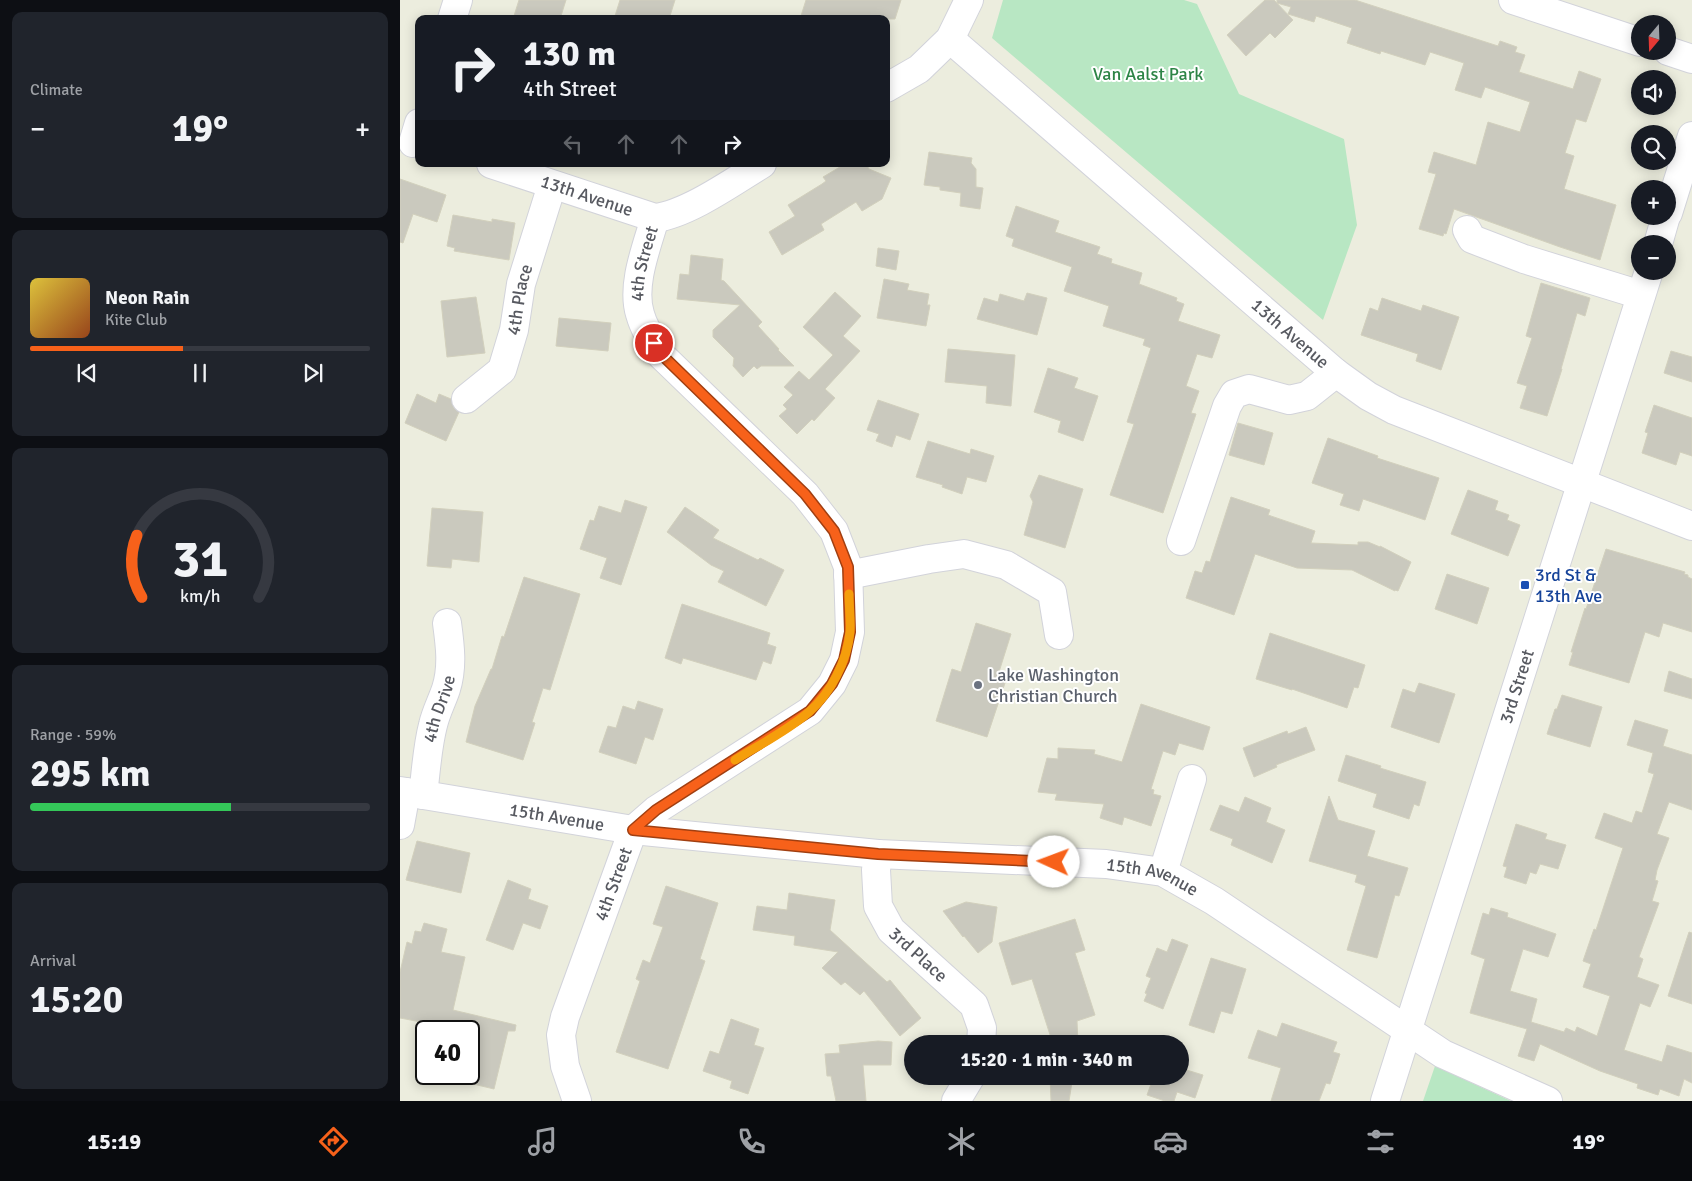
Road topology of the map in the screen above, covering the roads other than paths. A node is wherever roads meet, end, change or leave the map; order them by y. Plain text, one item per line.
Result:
1 (458, 0) edge
2 (969, 0) edge
3 (1513, 0) edge
4 (453, 15) edge
5 (950, 39) junction
6 (1631, 39) edge
7 (1676, 54) edge
8 (1692, 59) edge
9 (890, 86) edge
10 (1692, 136) edge
11 (500, 167) edge
12 (757, 167) edge
13 (552, 185) junction
14 (1676, 187) edge
15 (655, 218) junction
16 (1467, 230) dead end
17 (1645, 283) edge
18 (1336, 373) junction
19 (466, 400) dead end
20 (1582, 482) junction
21 (1692, 526) edge
22 (1181, 541) dead end
23 (848, 575) junction
24 (447, 623) dead end
25 (1060, 634) dead end
26 (1192, 779) dead end
27 (410, 793) edge
28 (400, 825) edge
29 (633, 830) junction
30 (878, 854) junction
31 (1163, 872) junction
32 (1407, 1031) junction
33 (982, 1035) edge
34 (966, 1085) edge
35 (577, 1101) edge
36 (956, 1101) edge
37 (1385, 1101) edge
38 (1548, 1101) edge

1 - 4 street
2 - 5 street
3 - 6 street
5 - 9 street
5 - 18 street, 13th Avenue
7 - 8 street
10 - 14 street
11 - 13 street, 13th Avenue
12 - 15 street, 4th Street
13 - 15 street, 13th Avenue
13 - 19 street, 4th Place
15 - 23 street, 4th Street
16 - 17 street
17 - 20 street, 3rd Street
18 - 20 street, 13th Avenue
18 - 22 street
20 - 21 street, 13th Avenue
20 - 32 street, 3rd Street
23 - 25 street
23 - 29 street, 4th Street
24 - 27 street, 4th Drive
26 - 31 street
27 - 28 street, 4th Drive
27 - 29 street, 15th Avenue
29 - 30 street, 15th Avenue
29 - 35 street, 4th Street
30 - 31 street, 15th Avenue
30 - 33 street, 3rd Place
31 - 32 street, 15th Avenue
32 - 37 street, 3rd Street
32 - 38 street, 15th Avenue
34 - 36 street

